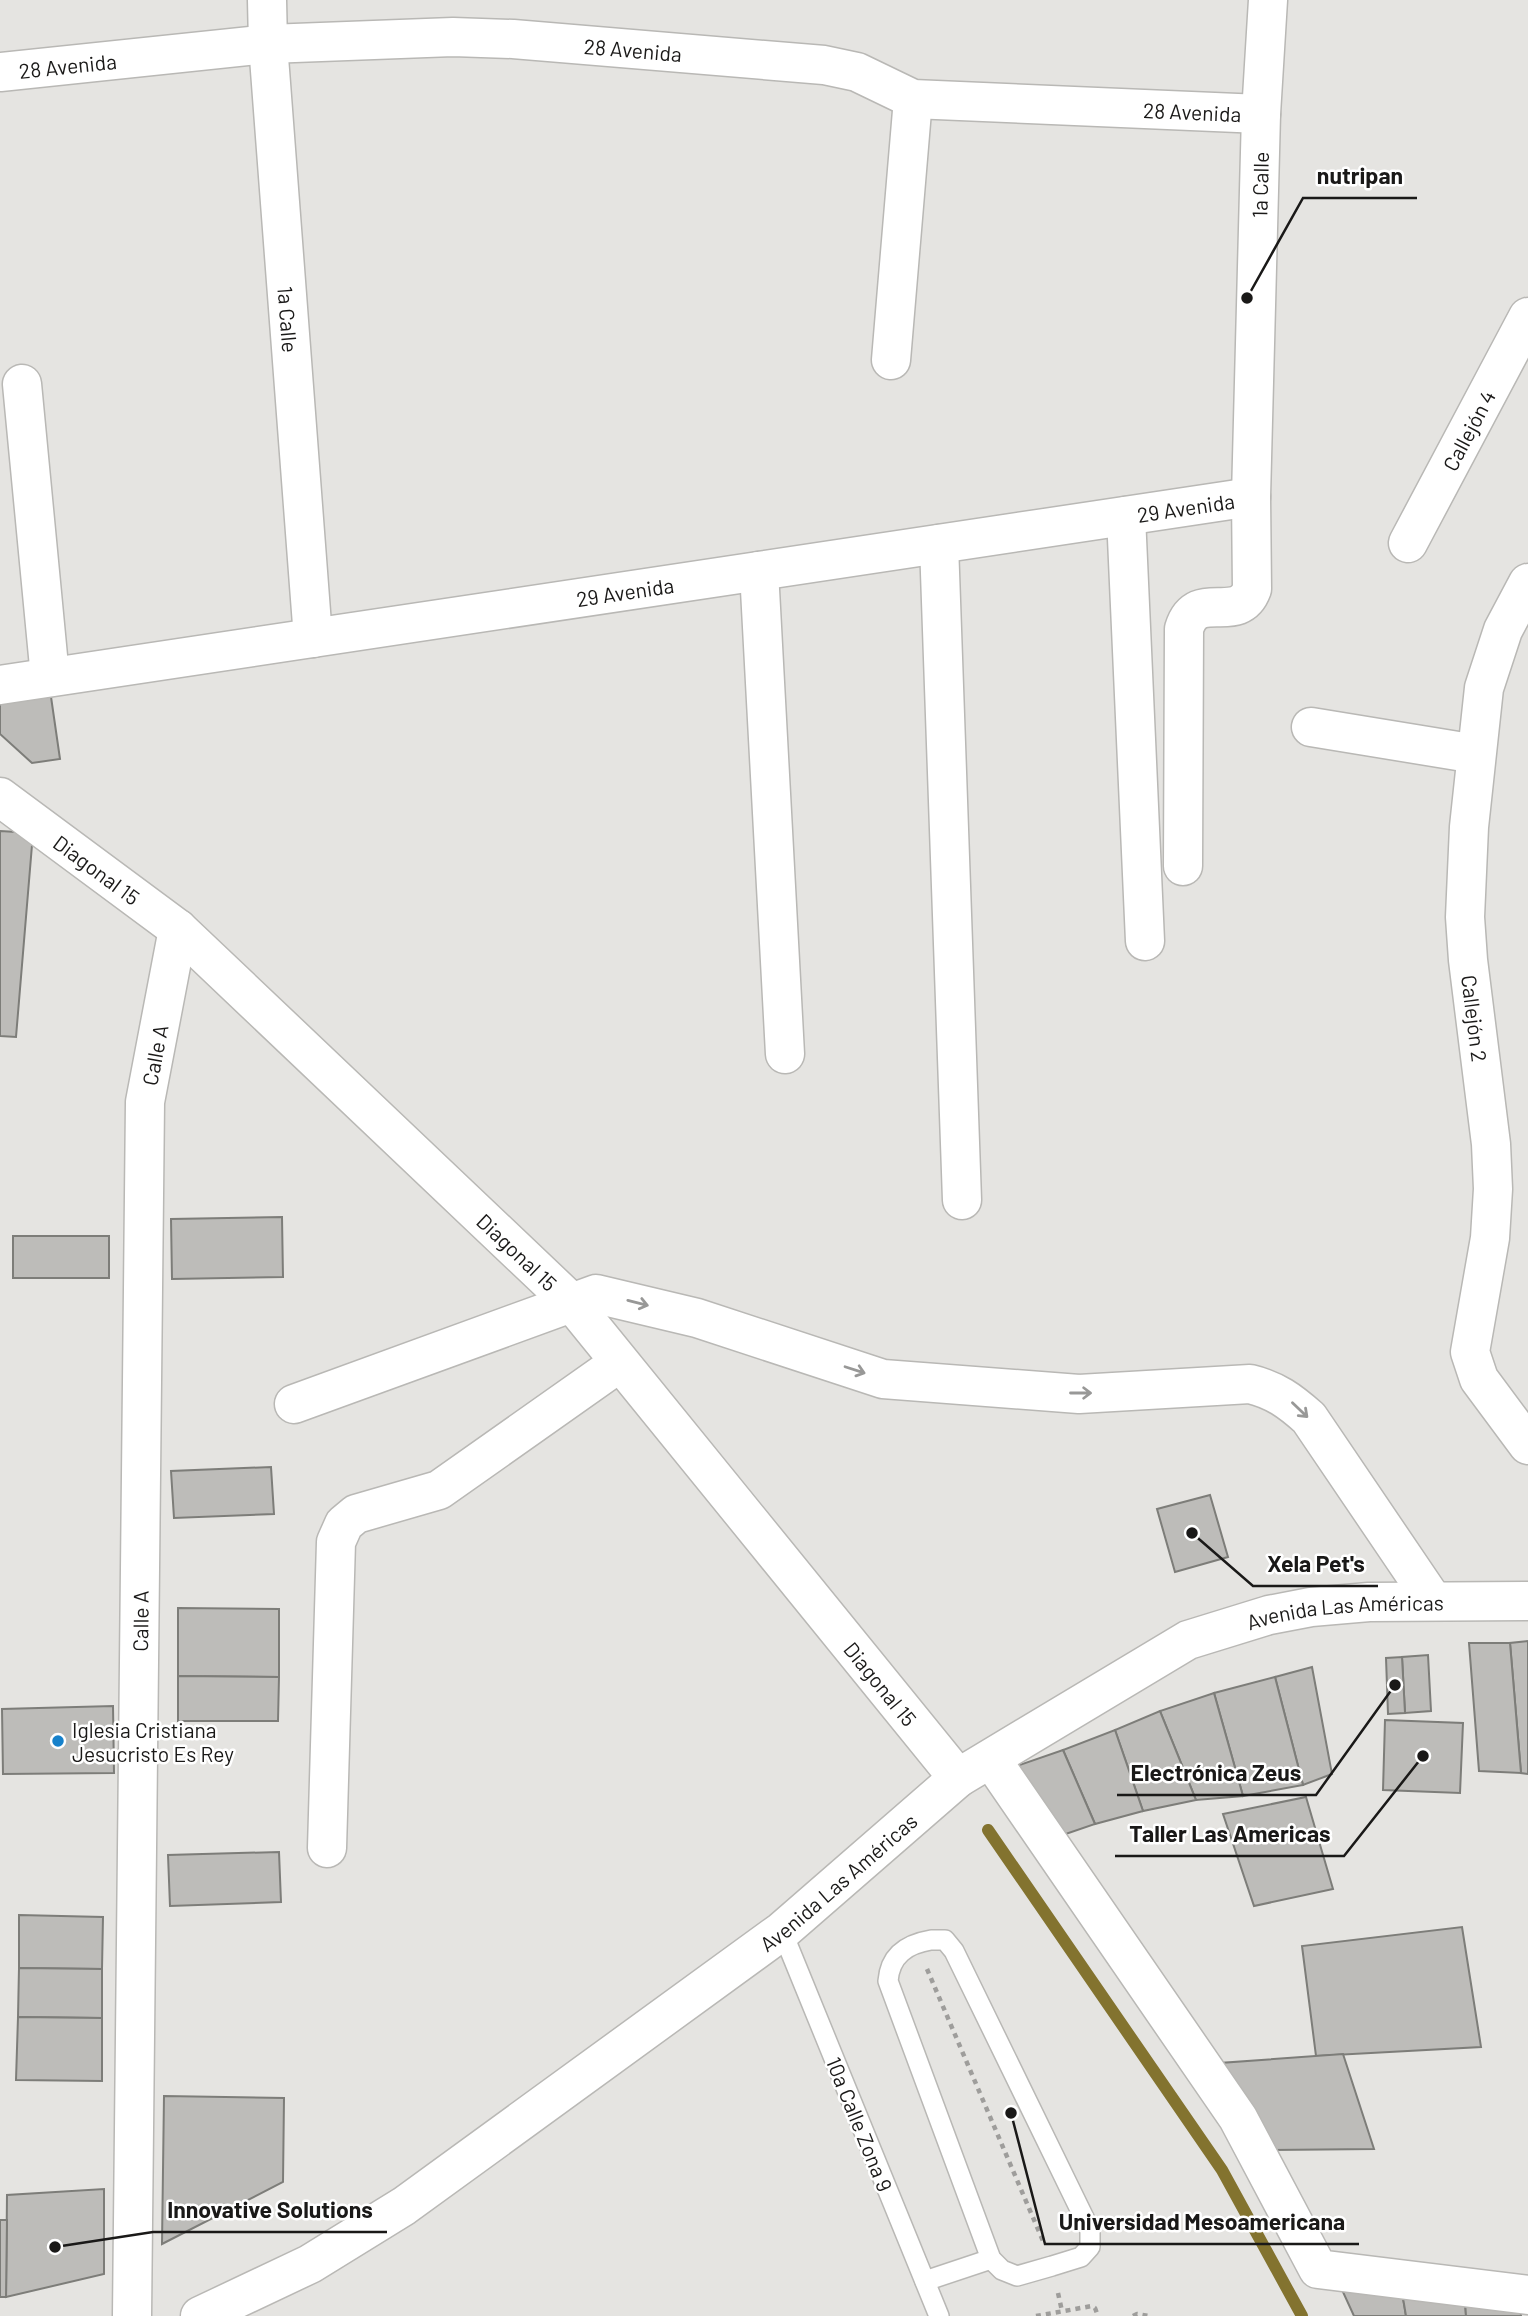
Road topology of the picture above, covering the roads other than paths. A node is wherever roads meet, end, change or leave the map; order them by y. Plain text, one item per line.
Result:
1 (267, 0) edge
2 (1268, 0) edge
3 (268, 44) junction
4 (0, 72) edge
5 (913, 99) junction
6 (1261, 114) junction
7 (1528, 317) edge
8 (891, 360) dead end
9 (22, 384) dead end
10 (1251, 497) junction
11 (1126, 516) junction
12 (1408, 543) dead end
13 (939, 544) junction
14 (759, 571) junction
15 (1528, 583) edge
16 (313, 638) junction
17 (50, 677) junction
18 (0, 685) edge
19 (1311, 727) dead end
20 (1476, 754) junction
21 (0, 797) edge
22 (1183, 866) dead end
23 (178, 929) junction
24 (1145, 941) dead end
25 (785, 1054) dead end
26 (962, 1200) dead end
27 (573, 1304) junction
28 (619, 1363) junction
29 (294, 1404) dead end
30 (1528, 1445) edge
31 (1433, 1601) junction
32 (1528, 1601) edge
33 (991, 1759) junction
34 (958, 1778) junction
35 (327, 1848) dead end
36 (782, 1931) junction
37 (991, 2259) junction
38 (925, 2281) junction
39 (1528, 2295) edge
40 (132, 2316) edge
41 (200, 2316) edge
42 (939, 2316) edge

1 - 3 street, 1a Calle
2 - 6 street, 1a Calle
3 - 4 street, 28 Avenida
3 - 5 street, 28 Avenida
3 - 16 street, 1a Calle
5 - 6 street, 28 Avenida
5 - 8 street
6 - 10 street, 1a Calle
7 - 12 street, Callejón 4
9 - 17 street
10 - 11 street, 29 Avenida
10 - 22 street, 1a Calle
11 - 13 street, 29 Avenida
11 - 24 street
13 - 14 street, 29 Avenida
13 - 26 street
14 - 16 street, 29 Avenida
14 - 25 street
15 - 20 street, Callejón 2
16 - 17 street, 29 Avenida
17 - 18 street, 29 Avenida
19 - 20 street
20 - 30 street, Callejón 2
21 - 23 street, Diagonal 15
23 - 27 street, Diagonal 15
23 - 40 street, Calle A
27 - 28 street, Diagonal 15
27 - 29 street
27 -> 31 street
28 - 34 street, Diagonal 15
28 - 35 street
31 - 32 street, Avenida Las Américas
31 - 33 street, Avenida Las Américas
33 - 34 street, Avenida Las Américas
33 - 39 street
34 - 36 street, Avenida Las Américas
36 - 38 lane, 10a Calle Zona 9
36 - 41 street, Avenida Las Américas
37 - 37 lane
37 - 38 lane
38 - 42 lane, 10a Calle Zona 9

